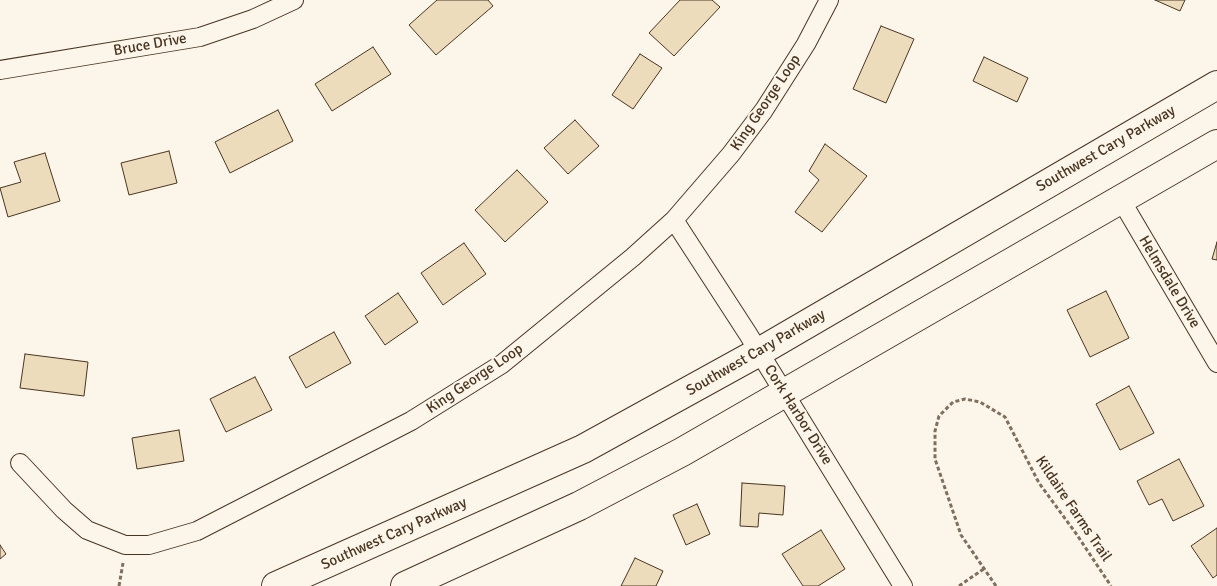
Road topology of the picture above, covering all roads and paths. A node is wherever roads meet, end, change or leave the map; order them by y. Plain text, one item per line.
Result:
1 (294, 0) edge
2 (829, 0) edge
3 (0, 70) edge
4 (1217, 85) edge
5 (1217, 144) edge
6 (1121, 200) junction
7 (674, 220) junction
8 (760, 352) junction
9 (1217, 363) edge
10 (785, 393) junction
11 (20, 463) dead end
12 (125, 545) junction
13 (985, 568) junction
14 (898, 584) edge
15 (119, 586) edge
16 (276, 586) edge
17 (405, 586) edge
18 (959, 586) edge
19 (996, 586) edge
20 (1110, 586) edge

1 - 3 street, Bruce Drive
2 - 7 street, King George Loop
4 - 8 main road, Southwest Cary Parkway
5 - 6 main road
6 - 9 street, Helmsdale Drive
6 - 10 main road
7 - 8 street, Cork Harbor Drive
7 - 12 street, King George Loop
8 - 10 street, Cork Harbor Drive
8 - 16 main road, Southwest Cary Parkway
10 - 14 street, Cork Harbor Drive
10 - 17 main road
11 - 12 street, King George Loop
12 - 15 path
13 - 18 path
13 - 19 path, Kildaire Farms Trail
13 - 20 path, Kildaire Farms Trail

